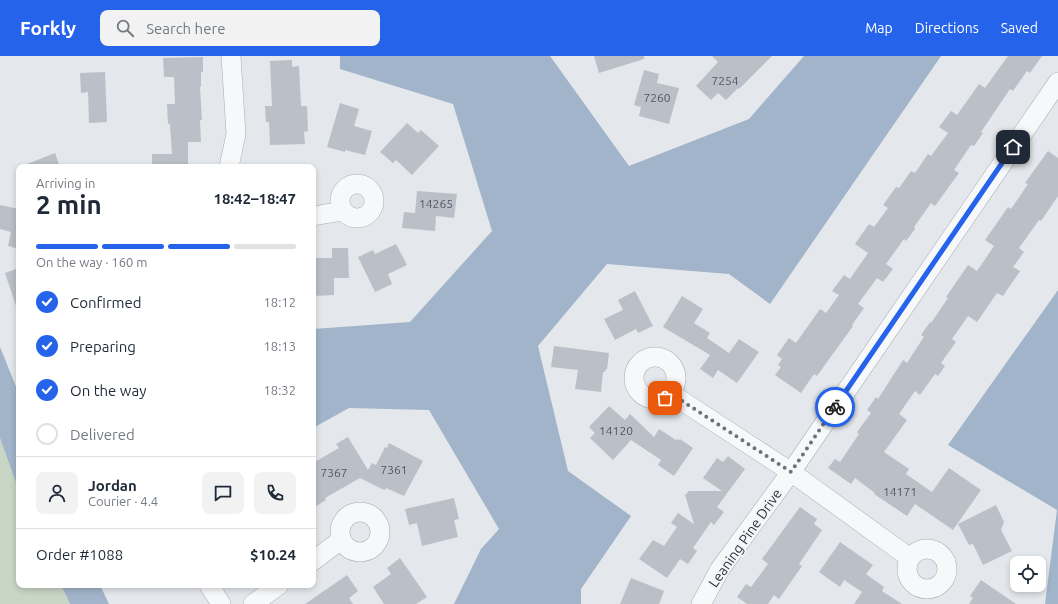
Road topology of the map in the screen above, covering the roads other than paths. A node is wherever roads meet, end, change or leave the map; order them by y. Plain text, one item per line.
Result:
1 (231, 56) edge
2 (1058, 82) edge
3 (230, 164) edge
4 (343, 211) dead end
5 (316, 216) edge
6 (670, 393) dead end
7 (791, 472) junction
8 (341, 540) dead end
9 (910, 558) dead end
10 (316, 559) edge
11 (211, 588) edge
12 (275, 588) edge
13 (221, 604) edge
14 (252, 604) edge
15 (701, 604) edge

1 - 3 street
2 - 7 street, Leaning Pine Drive
4 - 5 street
6 - 7 street
7 - 9 street
7 - 15 street, Leaning Pine Drive
8 - 10 street
11 - 13 street
12 - 14 street

